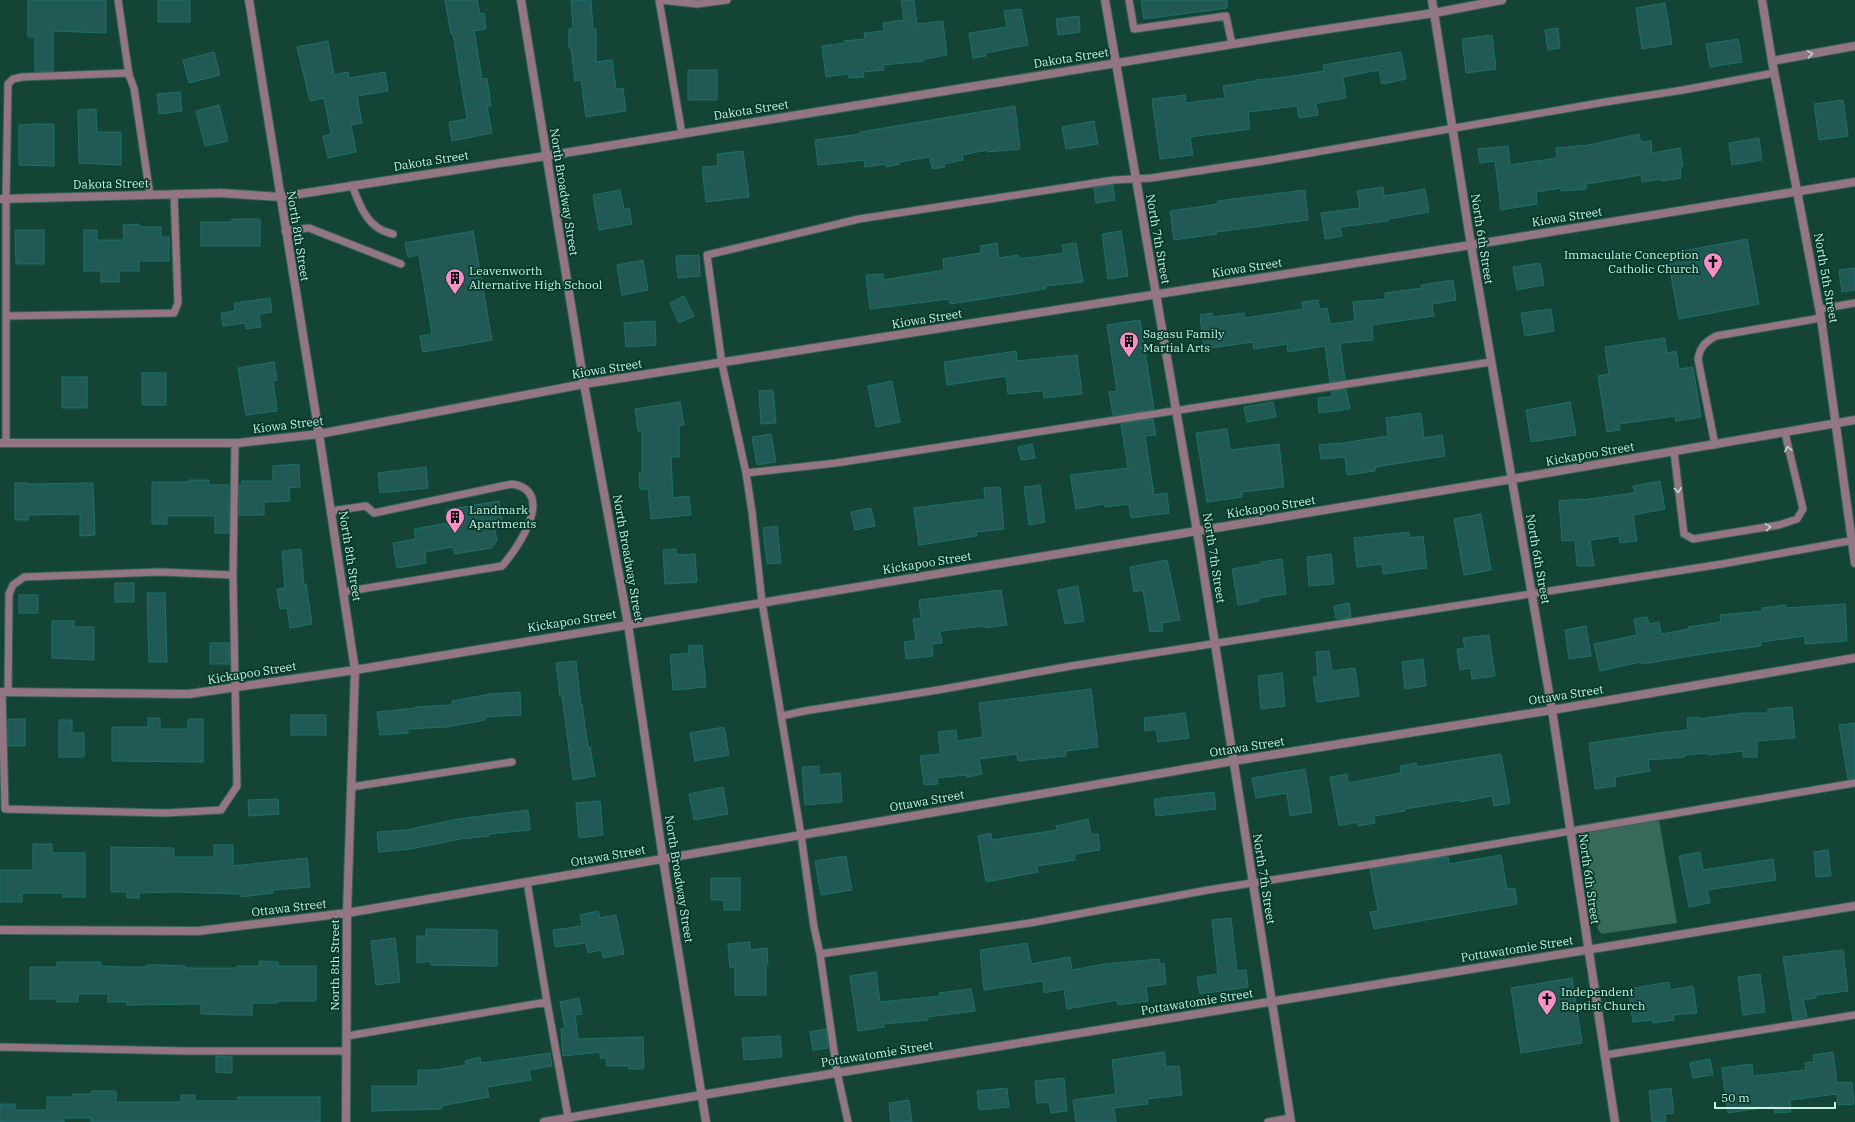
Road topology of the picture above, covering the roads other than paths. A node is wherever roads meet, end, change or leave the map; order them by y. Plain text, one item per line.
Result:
1 (118, 0) edge
2 (249, 0) edge
3 (521, 0) edge
4 (660, 0) edge
5 (727, 0) edge
6 (1105, 0) edge
7 (1129, 0) edge
8 (1432, 0) edge
9 (1502, 0) edge
10 (1762, 0) edge
11 (1434, 13) junction
12 (1232, 44) junction
13 (1855, 46) edge
14 (1772, 61) junction
15 (1116, 63) junction
16 (129, 73) junction
17 (1774, 73) junction
18 (1452, 128) junction
19 (682, 134) junction
20 (546, 156) junction
21 (1136, 179) junction
22 (1855, 182) edge
23 (352, 185) junction
24 (1797, 191) junction
25 (174, 194) junction
26 (150, 195) junction
27 (280, 196) junction
28 (3, 198) edge
29 (285, 231) junction
30 (393, 234) dead end
31 (1471, 245) junction
32 (401, 264) dead end
33 (1156, 295) junction
34 (1855, 303) edge
35 (1821, 314) junction
36 (6, 316) junction
37 (1491, 362) junction
38 (722, 364) junction
39 (584, 384) junction
40 (1176, 410) junction
41 (1855, 420) edge
42 (1837, 423) junction
43 (1785, 433) junction
44 (319, 434) junction
45 (3, 443) edge
46 (235, 443) junction
47 (1715, 445) junction
48 (1674, 452) junction
49 (746, 473) junction
50 (1512, 479) junction
51 (331, 511) junction
52 (1197, 531) junction
53 (1853, 541) edge
54 (1855, 562) edge
55 (233, 575) junction
56 (343, 592) junction
57 (1532, 593) junction
58 (762, 602) junction
59 (628, 624) junction
60 (1215, 644) junction
61 (1855, 658) edge
62 (355, 670) junction
63 (235, 688) junction
64 (3, 692) edge
65 (1552, 710) junction
66 (782, 716) junction
67 (1233, 761) junction
68 (512, 762) dead end
69 (1855, 783) edge
70 (351, 788) junction
71 (1570, 831) junction
72 (802, 835) junction
73 (663, 859) junction
74 (527, 882) junction
75 (1252, 883) junction
76 (1855, 906) edge
77 (347, 913) junction
78 (0, 930) edge
79 (1588, 950) junction
80 (820, 954) junction
81 (547, 1002) junction
82 (1271, 1002) junction
83 (1855, 1015) edge
84 (347, 1036) junction
85 (0, 1047) edge
86 (347, 1051) junction
87 (1605, 1055) junction
88 (837, 1072) junction
89 (702, 1094) junction
90 (568, 1120) edge
91 (1290, 1120) edge
92 (346, 1122) edge
93 (544, 1122) edge
94 (706, 1122) edge
95 (848, 1122) edge
96 (1268, 1122) edge
97 (1615, 1122) edge

1 - 16 lane
2 - 27 street, North 8th Street
3 - 20 street, North Broadway Street
4 - 5 lane
4 - 19 lane
6 - 15 street, North 7th Street
7 - 12 lane
8 - 11 street, North 6th Street
9 - 11 street, Dakota Street
10 - 14 street, North 5th Street
11 - 12 street, Dakota Street
11 - 18 street, North 6th Street
12 - 15 street, Dakota Street
14 -> 13 street
14 - 17 street, North 5th Street
15 - 19 street, Dakota Street
15 - 21 street, North 7th Street
16 - 26 lane
16 - 28 lane
17 - 18 lane
17 - 24 street, North 5th Street
18 - 21 lane
18 - 31 street, North 6th Street
19 - 20 street, Dakota Street
20 - 23 street, Dakota Street
20 - 39 street, North Broadway Street
21 - 33 street, North 7th Street
21 - 38 lane
22 - 24 street, Kiowa Street
23 - 27 street, Dakota Street
23 - 30 lane
24 - 31 street, Kiowa Street
24 - 35 street, North 5th Street
25 - 26 street, Dakota Street
25 - 27 street, Dakota Street
25 - 36 lane
26 - 28 street, Dakota Street
27 - 29 street, North 8th Street
28 - 36 lane
29 - 32 lane
29 - 44 street, North 8th Street
31 - 33 street, Kiowa Street
31 - 37 street, North 6th Street
33 - 38 street, Kiowa Street
33 - 40 street, North 7th Street
34 - 35 lane
35 - 42 street, North 5th Street
35 - 47 lane
36 - 45 lane
37 - 40 lane
37 - 50 street, North 6th Street
38 - 39 street, Kiowa Street
38 - 49 lane
39 - 44 street, Kiowa Street
39 - 59 street, North Broadway Street
40 - 49 lane
40 - 52 street, North 7th Street
41 - 42 street, Kickapoo Street
42 - 43 street, Kickapoo Street
42 - 53 street, North 5th Street
43 - 47 street, Kickapoo Street
48 -> 43 lane
44 - 46 street, Kiowa Street
44 - 51 street, North 8th Street
45 - 46 street, Kiowa Street
46 - 55 lane
47 - 48 street, Kickapoo Street
48 - 50 street, Kickapoo Street
49 - 58 lane
50 - 52 street, Kickapoo Street
50 - 57 street, North 6th Street
51 - 56 street, North 8th Street
51 - 56 lane
52 - 58 street, Kickapoo Street
52 - 60 street, North 7th Street
53 - 54 street, North 5th Street
53 - 57 lane
55 - 63 lane
55 - 64 lane
56 - 62 street, North 8th Street
57 - 60 lane
57 - 65 street, North 6th Street
58 - 59 street, Kickapoo Street
58 - 66 lane
59 - 62 street, Kickapoo Street
59 - 73 street, North Broadway Street
60 - 66 lane
60 - 67 street, North 7th Street
61 - 65 street, Ottawa Street
62 - 63 street, Kickapoo Street
62 - 70 street, North 8th Street
63 - 64 street, Kickapoo Street
63 - 64 lane
65 - 67 street, Ottawa Street
65 - 71 street, North 6th Street
66 - 72 lane
67 - 72 street, Ottawa Street
67 - 75 street, North 7th Street
68 - 70 lane
69 - 71 lane
70 - 77 street, North 8th Street
71 - 75 lane
71 - 79 street, North 6th Street
72 - 73 street, Ottawa Street
72 - 80 lane
73 - 74 street, Ottawa Street
73 - 89 street, North Broadway Street
74 - 77 street, Ottawa Street
74 - 81 lane
75 - 80 lane
75 - 82 street, North 7th Street
76 - 79 street, Pottawatomie Street
77 - 78 street, Ottawa Street
77 - 84 street, North 8th Street
79 - 82 street, Pottawatomie Street
79 - 87 street, North 6th Street
80 - 88 lane
81 - 84 lane
81 - 90 lane
82 - 88 street, Pottawatomie Street
82 - 91 street, North 7th Street
83 - 87 lane
84 - 86 street, North 8th Street
85 - 86 lane
86 - 92 street, North 8th Street
87 - 97 street, North 6th Street
88 - 89 street, Pottawatomie Street
88 - 95 lane
89 - 90 street, Pottawatomie Street
89 - 94 street, North Broadway Street
90 - 93 street, Pottawatomie Street
91 - 96 lane

